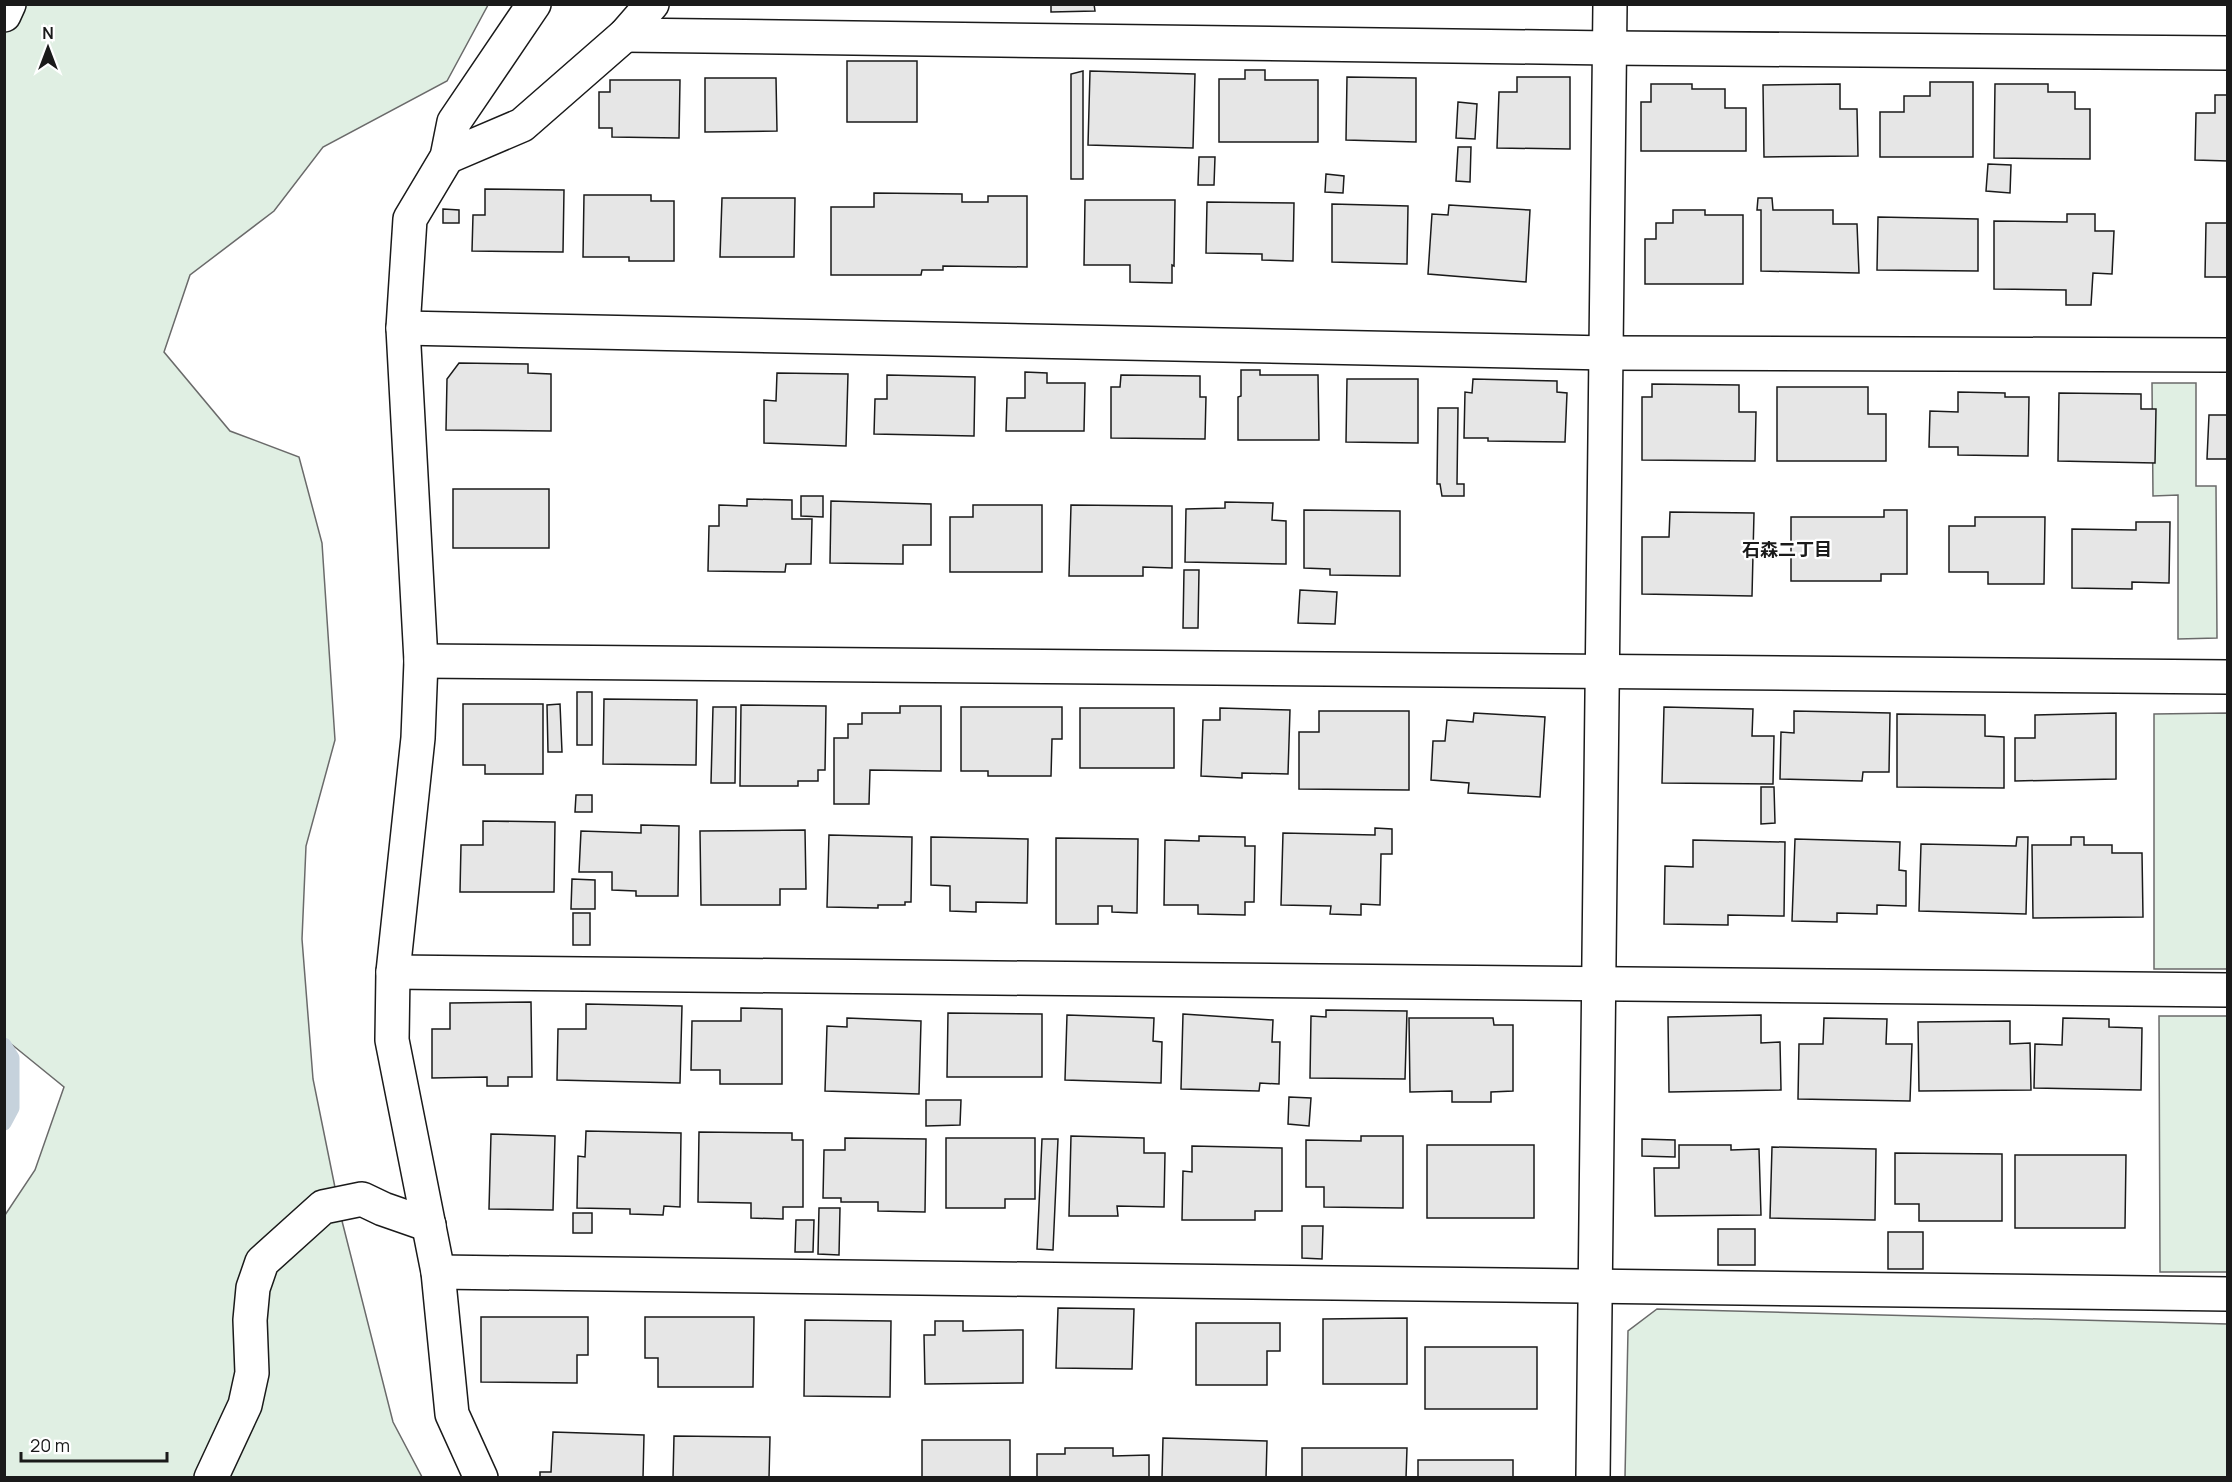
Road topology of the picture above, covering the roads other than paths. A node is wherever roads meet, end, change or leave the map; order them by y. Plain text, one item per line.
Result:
1 (9, 4) edge
2 (534, 4) edge
3 (652, 4) edge
4 (1610, 4) edge
5 (4, 15) edge
6 (625, 35) junction
7 (1610, 48) junction
8 (2228, 53) edge
9 (447, 157) junction
10 (403, 328) junction
11 (1607, 353) junction
12 (2228, 355) edge
13 (421, 660) junction
14 (1602, 673) junction
15 (2228, 677) edge
16 (393, 972) junction
17 (1598, 985) junction
18 (2228, 990) edge
19 (429, 1225) junction
20 (438, 1272) junction
21 (1595, 1286) junction
22 (2228, 1294) edge
23 (211, 1478) edge
24 (481, 1478) edge
25 (1593, 1478) edge

1 - 5 street
2 - 9 street
3 - 6 street
4 - 7 street
6 - 7 street
6 - 9 street
7 - 8 street
7 - 11 street
9 - 10 street
10 - 11 street
10 - 13 street
11 - 12 street
11 - 14 street
13 - 14 street
13 - 16 street
14 - 15 street
14 - 17 street
16 - 17 street
16 - 19 street
17 - 18 street
17 - 21 street
19 - 20 street
19 - 23 street
20 - 21 street
20 - 24 street
21 - 22 street
21 - 25 street

